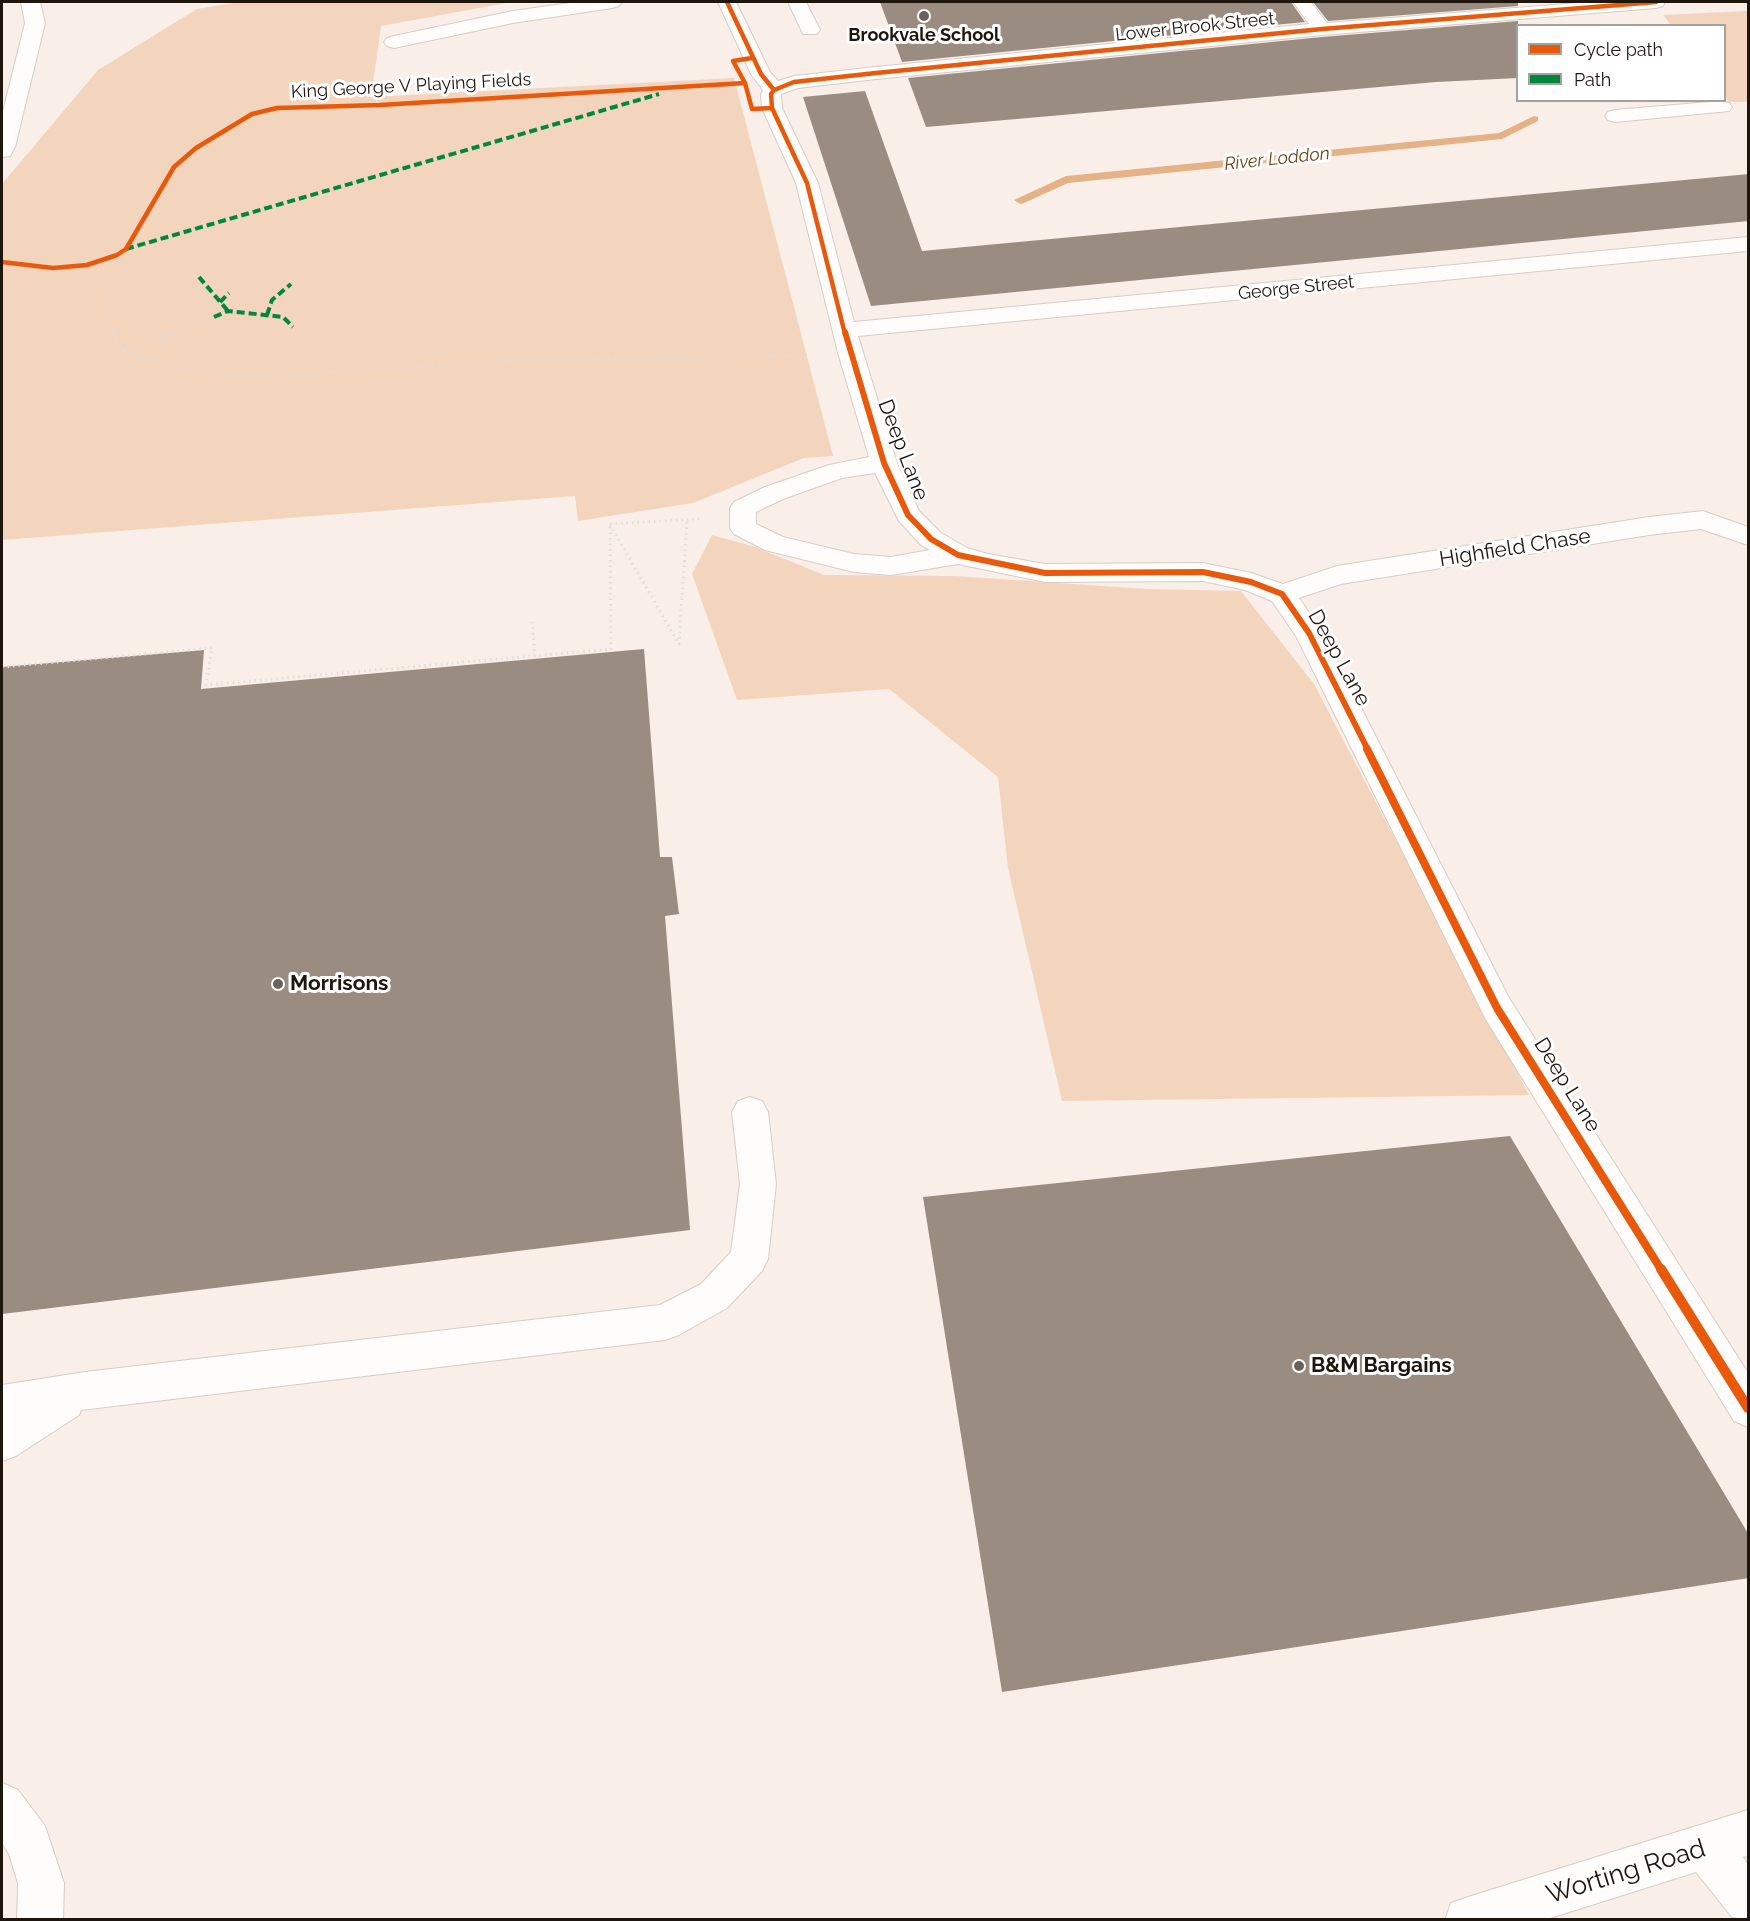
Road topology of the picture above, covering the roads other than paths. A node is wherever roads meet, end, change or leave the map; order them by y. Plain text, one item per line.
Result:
1 (31, 2) edge
2 (53, 2) edge
3 (612, 2) edge
4 (727, 2) edge
5 (797, 2) edge
6 (1302, 2) edge
7 (1656, 2) edge
8 (1624, 4) junction
9 (35, 23) junction
10 (1643, 24) edge
11 (1322, 29) junction
12 (810, 30) dead end
13 (394, 42) dead end
14 (774, 90) junction
15 (1726, 105) edge
16 (1615, 116) dead end
17 (2, 151) edge
18 (1749, 244) edge
19 (844, 330) junction
20 (884, 463) junction
21 (1749, 536) edge
22 (958, 555) junction
23 (1282, 594) junction
24 (750, 1112) dead end
25 (85, 1391) junction
26 (2, 1404) edge
27 (1749, 1408) edge
28 (2, 1442) edge
29 (2, 1806) edge
30 (1749, 1833) edge
31 (1706, 1848) junction
32 (1749, 1901) edge
33 (40, 1920) edge
34 (1468, 1920) edge

1 - 9 street
2 - 9 street
3 - 13 street
4 - 14 street
5 - 12 street
6 - 11 street
7 - 8 street, Lower Brook Street
8 - 10 street
8 - 11 street, Lower Brook Street
9 - 17 street
11 - 14 street, Lower Brook Street
14 - 19 street, Deep Lane
15 - 16 street
18 - 19 street, George Street
19 - 20 street, Deep Lane
20 - 22 street, Deep Lane
20 - 22 street, Deep Lane
21 - 23 street, Highfield Chase
22 - 23 street, Deep Lane
23 - 27 street, Deep Lane
24 - 25 street
25 - 26 street
25 - 28 street
29 - 33 street
30 - 31 street, Worting Road
31 - 32 street
31 - 34 street, Worting Road

